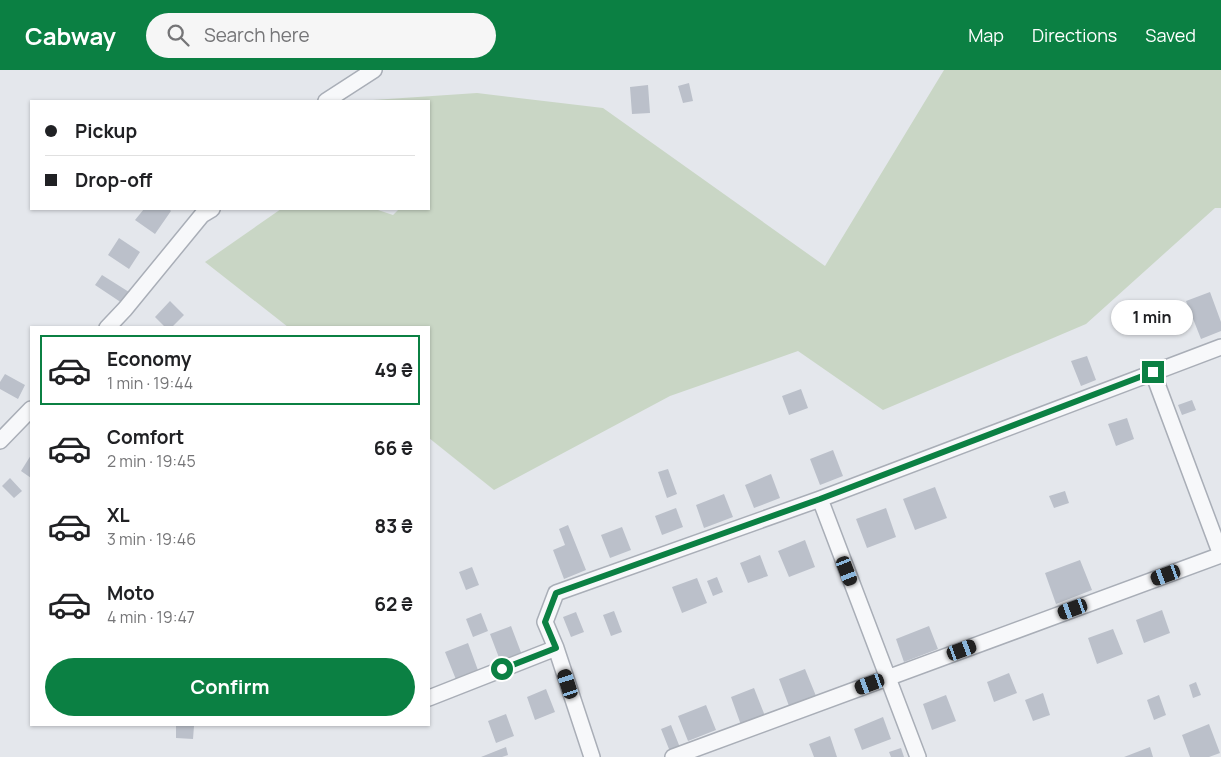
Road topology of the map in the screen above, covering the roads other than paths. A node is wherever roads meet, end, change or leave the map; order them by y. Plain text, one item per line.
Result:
1 (374, 70) edge
2 (328, 100) edge
3 (210, 210) edge
4 (110, 326) edge
5 (1221, 347) edge
6 (1153, 372) junction
7 (30, 410) edge
8 (0, 441) edge
9 (820, 499) junction
10 (556, 648) junction
11 (888, 678) junction
12 (430, 698) edge
13 (592, 757) edge
14 (673, 757) edge
15 (918, 757) edge

1 - 2 street
3 - 4 street
5 - 6 street
6 - 9 street
6 - 11 street
7 - 8 street
9 - 10 street
9 - 11 street
10 - 12 street
10 - 13 street
11 - 14 street
11 - 15 street

